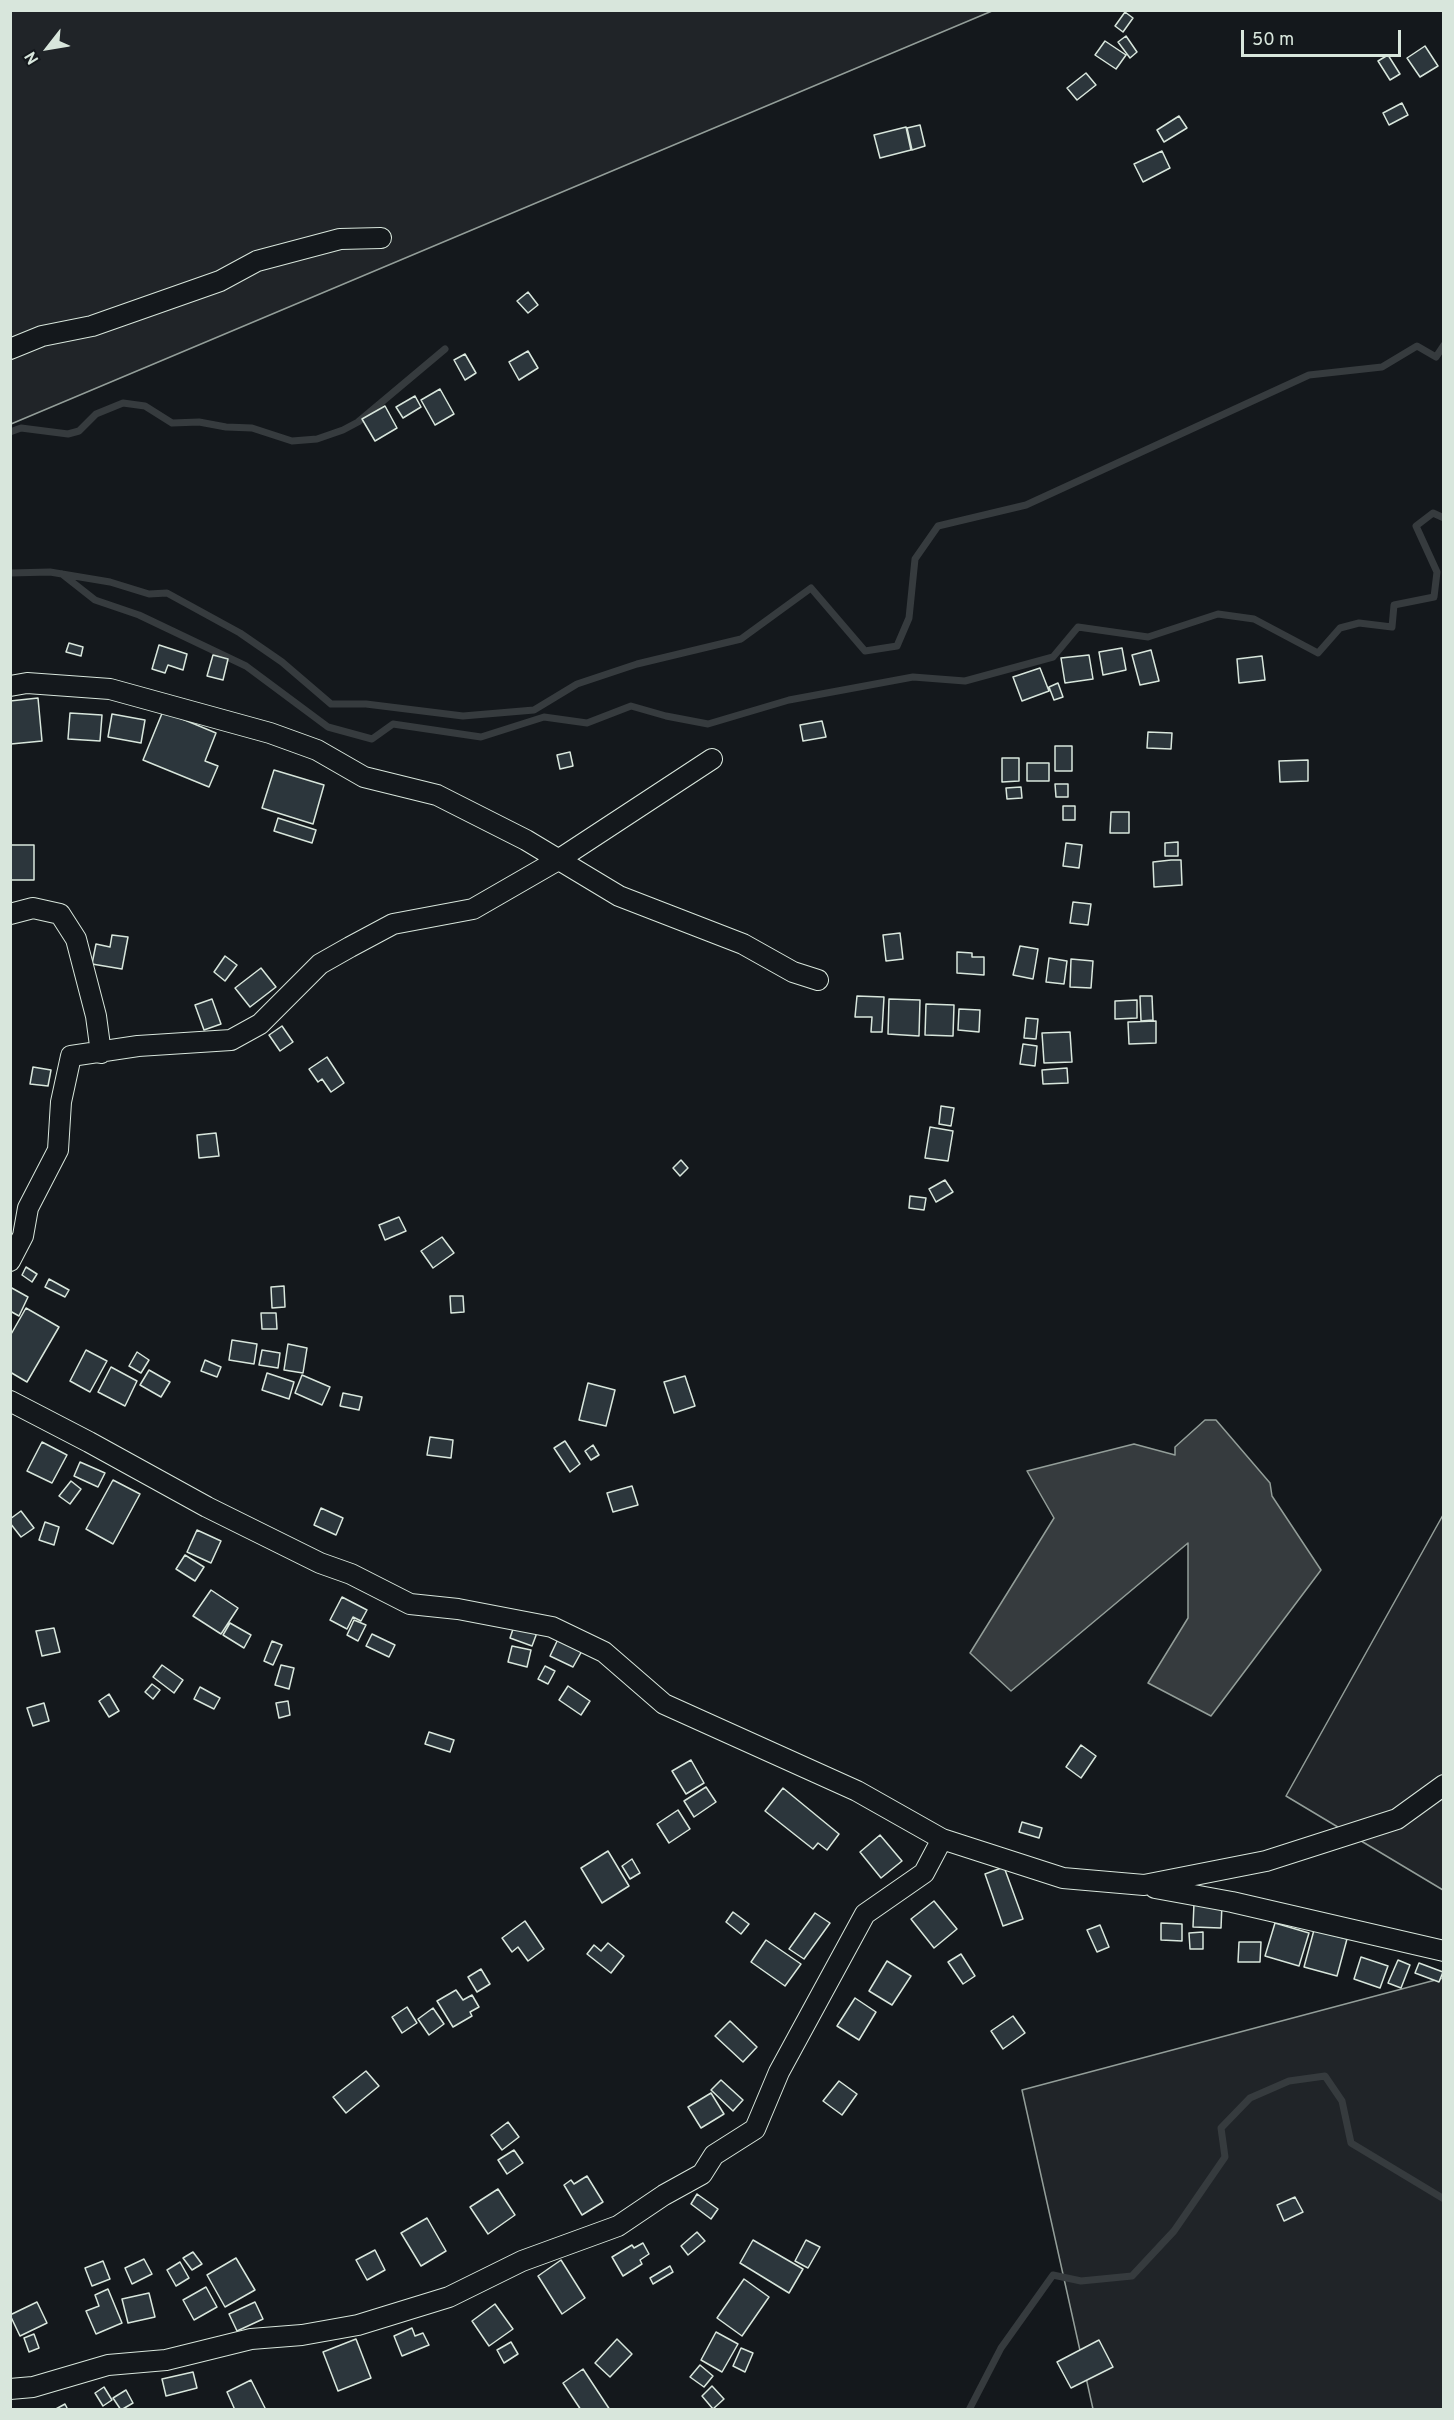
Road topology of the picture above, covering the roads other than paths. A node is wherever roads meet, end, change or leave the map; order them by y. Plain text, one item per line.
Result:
1 (381, 238) dead end
2 (10, 349) edge
3 (10, 686) edge
4 (712, 759) dead end
5 (558, 860) junction
6 (10, 914) edge
7 (818, 980) dead end
8 (101, 1053) junction
9 (10, 1261) edge
10 (10, 1401) edge
11 (1443, 1785) edge
12 (942, 1839) junction
13 (1144, 1885) junction
14 (1443, 1951) edge
15 (10, 2389) edge

1 - 2 street
3 - 5 street
4 - 5 street
5 - 7 street
5 - 8 street
6 - 8 street
8 - 9 street
10 - 12 street
11 - 13 street
12 - 13 street
12 - 15 street
13 - 14 street

